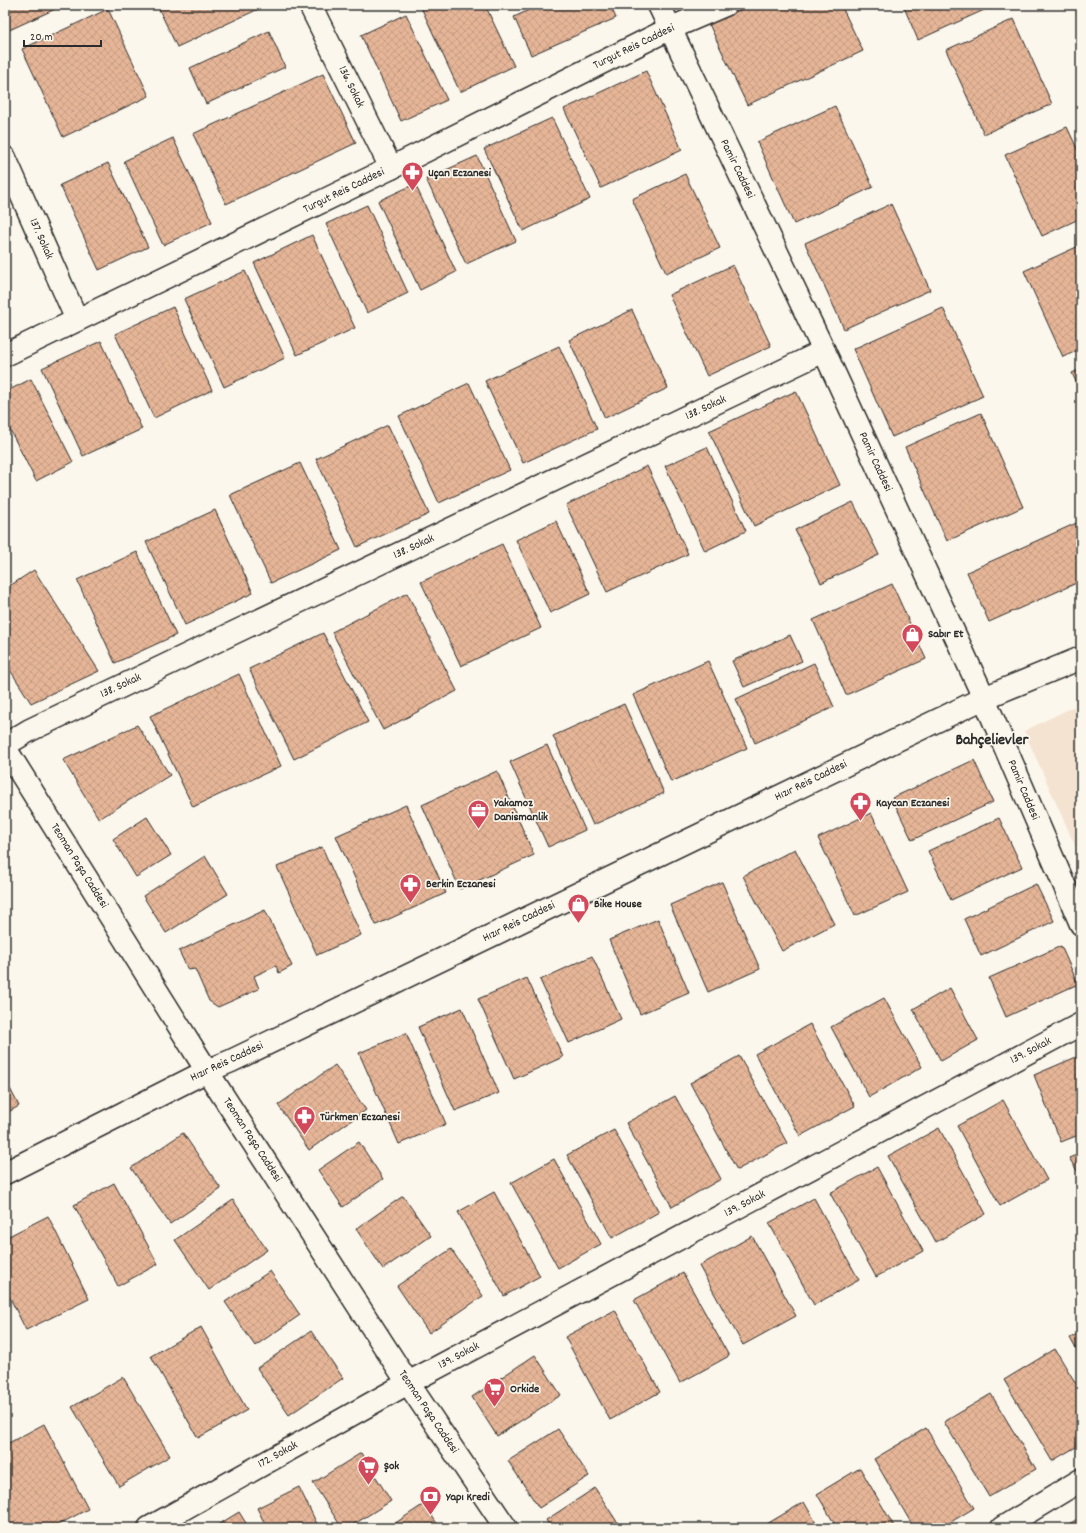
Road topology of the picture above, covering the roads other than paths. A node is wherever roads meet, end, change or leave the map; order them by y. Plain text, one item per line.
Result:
1 (310, 5) edge
2 (659, 5) edge
3 (725, 5) edge
4 (669, 29) junction
5 (5, 158) edge
6 (391, 168) junction
7 (77, 320) junction
8 (824, 352) junction
9 (5, 355) edge
10 (1081, 658) edge
11 (984, 698) junction
12 (5, 745) edge
13 (5, 748) edge
14 (1081, 924) edge
15 (1081, 1024) edge
16 (207, 1071) junction
17 (5, 1173) edge
18 (408, 1383) junction
19 (1081, 1480) edge
20 (149, 1528) edge
21 (506, 1528) edge
22 (1002, 1528) edge

1 - 6 street, 136. Sokak
2 - 4 street, Pamir Caddesi
3 - 4 street, Turgut Reis Caddesi
4 - 6 street, Turgut Reis Caddesi
4 - 8 street, Pamir Caddesi
5 - 7 street, 137. Sokak
6 - 7 street, Turgut Reis Caddesi
7 - 9 street, Turgut Reis Caddesi
8 - 11 street, Pamir Caddesi
8 - 12 street, 138. Sokak
10 - 11 street, Hızır Reis Caddesi
11 - 14 street, Pamir Caddesi
11 - 16 street, Hızır Reis Caddesi
13 - 16 street, Teoman Paşa Caddesi
15 - 18 street, 139. Sokak
16 - 17 street, Hızır Reis Caddesi
16 - 18 street, Teoman Paşa Caddesi
18 - 20 street, 172. Sokak
18 - 21 street, Teoman Paşa Caddesi
19 - 22 street

